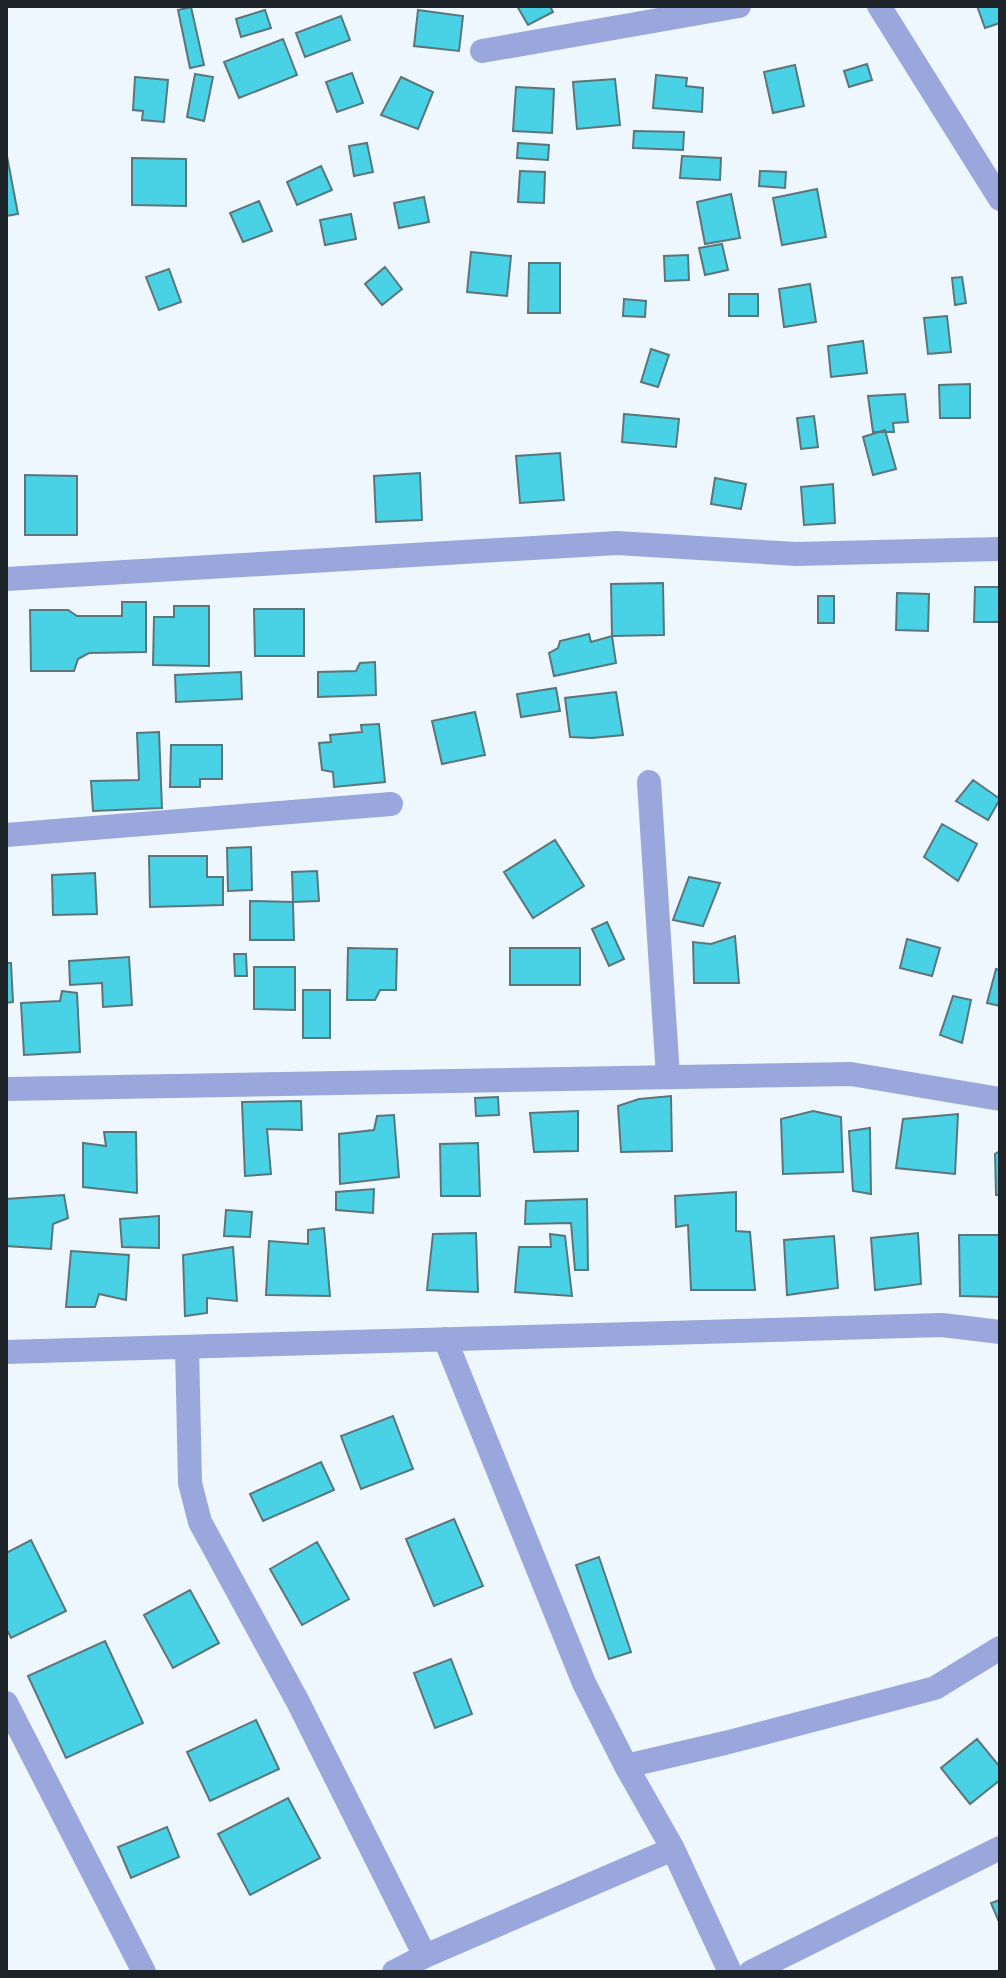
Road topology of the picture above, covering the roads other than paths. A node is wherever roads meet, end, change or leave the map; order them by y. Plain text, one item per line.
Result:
1 (739, 6) edge
2 (879, 6) edge
3 (482, 51) dead end
4 (1000, 199) edge
5 (1000, 549) edge
6 (6, 579) edge
7 (649, 782) dead end
8 (391, 804) dead end
9 (6, 835) edge
10 (668, 1077) junction
11 (6, 1089) edge
12 (1000, 1099) edge
13 (1000, 1332) edge
14 (445, 1339) junction
15 (187, 1347) junction
16 (6, 1352) edge
17 (1000, 1648) edge
18 (6, 1703) edge
19 (626, 1766) junction
20 (1000, 1848) edge
21 (673, 1849) junction
22 (425, 1956) junction
23 (144, 1972) edge
24 (394, 1972) edge
25 (730, 1972) edge
26 (751, 1972) edge

1 - 3 street
2 - 4 street
5 - 6 street
7 - 10 street
8 - 9 street
10 - 11 street
10 - 12 street
13 - 14 street
14 - 15 street
14 - 19 street
15 - 16 street
15 - 22 street
17 - 19 street
18 - 23 street
19 - 21 street
20 - 26 street
21 - 22 street
21 - 25 street
22 - 24 street

